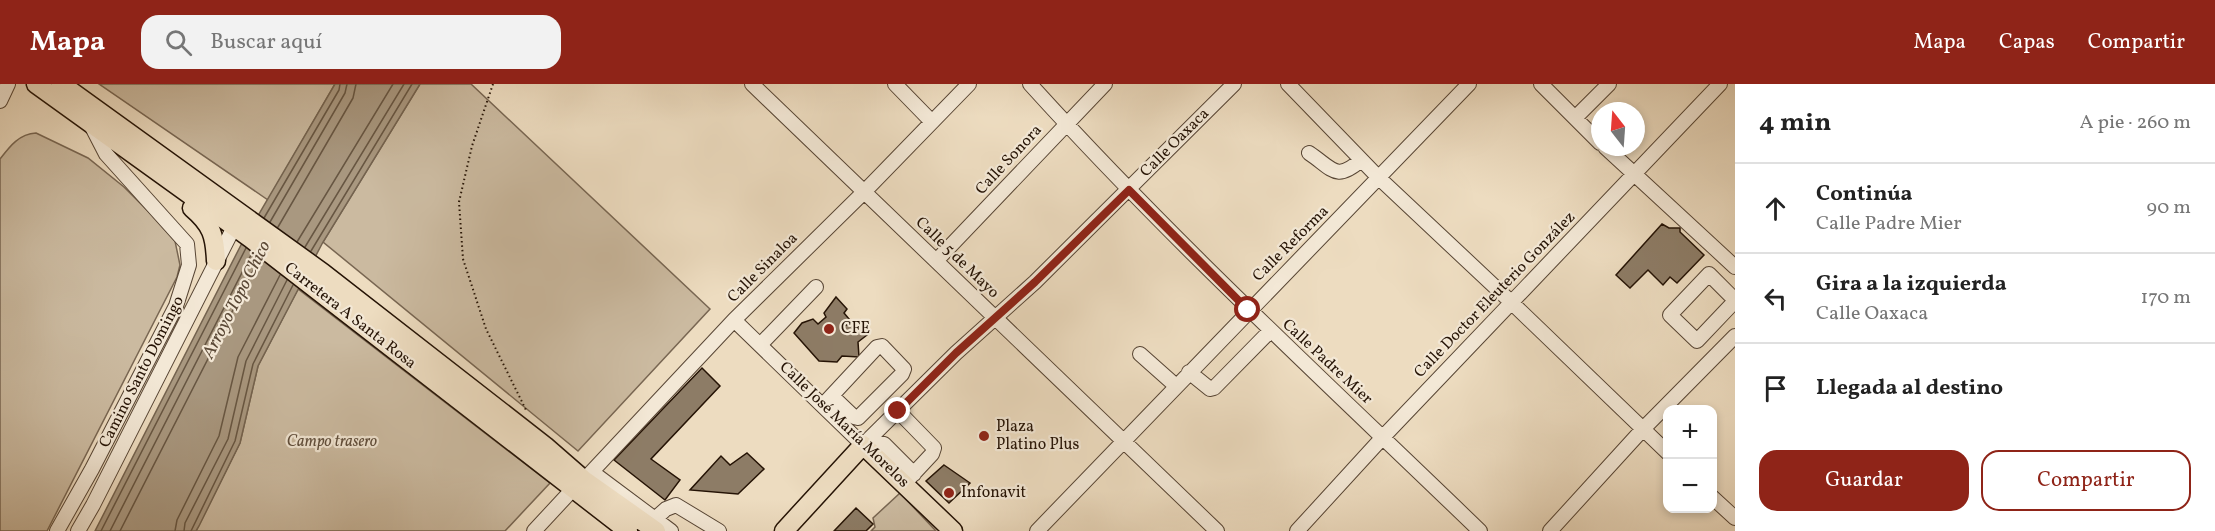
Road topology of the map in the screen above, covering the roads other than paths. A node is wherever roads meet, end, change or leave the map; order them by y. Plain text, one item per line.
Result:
1 (8, 84) edge
2 (36, 84) edge
3 (61, 84) edge
4 (752, 84) edge
5 (895, 84) edge
6 (969, 84) edge
7 (1030, 84) edge
8 (1105, 84) edge
9 (1234, 84) edge
10 (1288, 84) edge
11 (1469, 84) edge
12 (1541, 84) edge
13 (1609, 84) edge
14 (1720, 84) edge
15 (0, 100) edge
16 (1575, 118) junction
17 (932, 122) junction
18 (90, 123) junction
19 (1066, 124) junction
20 (1591, 133) edge
21 (1309, 153) dead end
22 (1615, 156) edge
23 (1361, 160) junction
24 (153, 170) junction
25 (1634, 174) junction
26 (1378, 178) junction
27 (1129, 190) junction
28 (864, 192) junction
29 (879, 207) junction
30 (847, 209) junction
31 (234, 227) junction
32 (254, 231) junction
33 (937, 260) junction
34 (216, 261) junction
35 (1735, 267) edge
36 (816, 287) dead end
37 (1733, 294) edge
38 (1511, 302) junction
39 (1248, 310) junction
40 (994, 318) junction
41 (734, 320) junction
42 (1270, 331) junction
43 (1735, 336) edge
44 (761, 344) junction
45 (1140, 354) dead end
46 (1189, 372) junction
47 (902, 374) junction
48 (1176, 386) junction
49 (917, 391) junction
50 (827, 400) junction
51 (873, 404) junction
52 (893, 416) junction
53 (1643, 429) junction
54 (1383, 437) junction
55 (1123, 441) junction
56 (863, 445) junction
57 (1663, 448) edge
58 (909, 479) junction
59 (583, 480) junction
60 (1717, 501) edge
61 (1735, 519) edge
62 (650, 527) edge
63 (57, 531) edge
64 (78, 531) edge
65 (534, 531) edge
66 (628, 531) edge
67 (671, 531) edge
68 (719, 531) edge
69 (784, 531) edge
70 (953, 531) edge
71 (1037, 531) edge
72 (1217, 531) edge
73 (1297, 531) edge
74 (1480, 531) edge
75 (1550, 531) edge

1 - 15 street
2 - 18 main road, Carretera A Santa Rosa
3 - 32 main road, Carretera A Santa Rosa
4 - 28 street, Calle 5 de Mayo
5 - 17 street
6 - 17 street, Calle Sinaloa
7 - 19 street, Calle Padre Mier
8 - 19 street, Calle Sonora
9 - 27 street, Calle Oaxaca
10 - 23 street
11 - 26 street, Calle Reforma
12 - 16 street
13 - 16 street
14 - 25 street, Calle Doctor Eleuterio González
16 - 20 street
17 - 28 street, Calle Sinaloa
18 - 24 main road, Carretera A Santa Rosa
18 - 63 street
19 - 27 street, Calle Padre Mier
19 - 33 street, Calle Sonora
21 - 23 street
22 - 25 street
23 - 26 street
24 - 31 main road, Carretera A Santa Rosa
24 - 34 main road
25 - 35 street
25 - 38 street, Calle Doctor Eleuterio González
26 - 38 street
26 - 39 street, Calle Reforma
27 - 39 street, Calle Padre Mier
27 - 40 street, Calle Oaxaca
28 - 29 street, Calle 5 de Mayo
28 - 30 street, Calle Sinaloa
29 - 30 street
29 - 33 street, Calle 5 de Mayo
30 - 41 street, Calle Sinaloa
31 - 32 main road, Carretera A Santa Rosa
31 - 34 street, Camino Santo Domingo
32 - 59 main road, Carretera A Santa Rosa
33 - 40 street, Calle 5 de Mayo
34 - 64 street, Camino Santo Domingo
36 - 44 street
37 - 37 street
38 - 53 street
38 - 54 street, Calle Doctor Eleuterio González
39 - 42 street, Calle Padre Mier
39 - 46 street, Calle Reforma
40 - 49 street, Calle Oaxaca
40 - 55 street, Calle 5 de Mayo
41 - 44 street, Calle José María Morelos
41 - 59 street, Calle Sinaloa
42 - 46 street
42 - 54 street, Calle Padre Mier
43 - 53 street
44 - 50 street, Calle José María Morelos
45 - 48 street
46 - 48 street, Calle Reforma
47 - 49 street
47 - 50 street
47 - 51 street
48 - 55 street, Calle Reforma
49 - 52 street, Calle Oaxaca
50 - 51 street
50 - 56 street, Calle José María Morelos
51 - 52 street
52 - 56 street, Calle Oaxaca
52 - 58 street
53 - 57 street
53 - 75 street
54 - 73 street, Calle Doctor Eleuterio González
54 - 74 street, Calle Padre Mier
55 - 71 street, Calle Reforma
55 - 72 street, Calle 5 de Mayo
56 - 58 main road, Calle José María Morelos
56 - 69 main road, Calle Oaxaca
58 - 70 main road, Calle José María Morelos
59 - 62 main road
59 - 65 street, Calle Sinaloa
59 - 66 main road
60 - 61 street
62 - 67 street
62 - 68 street

